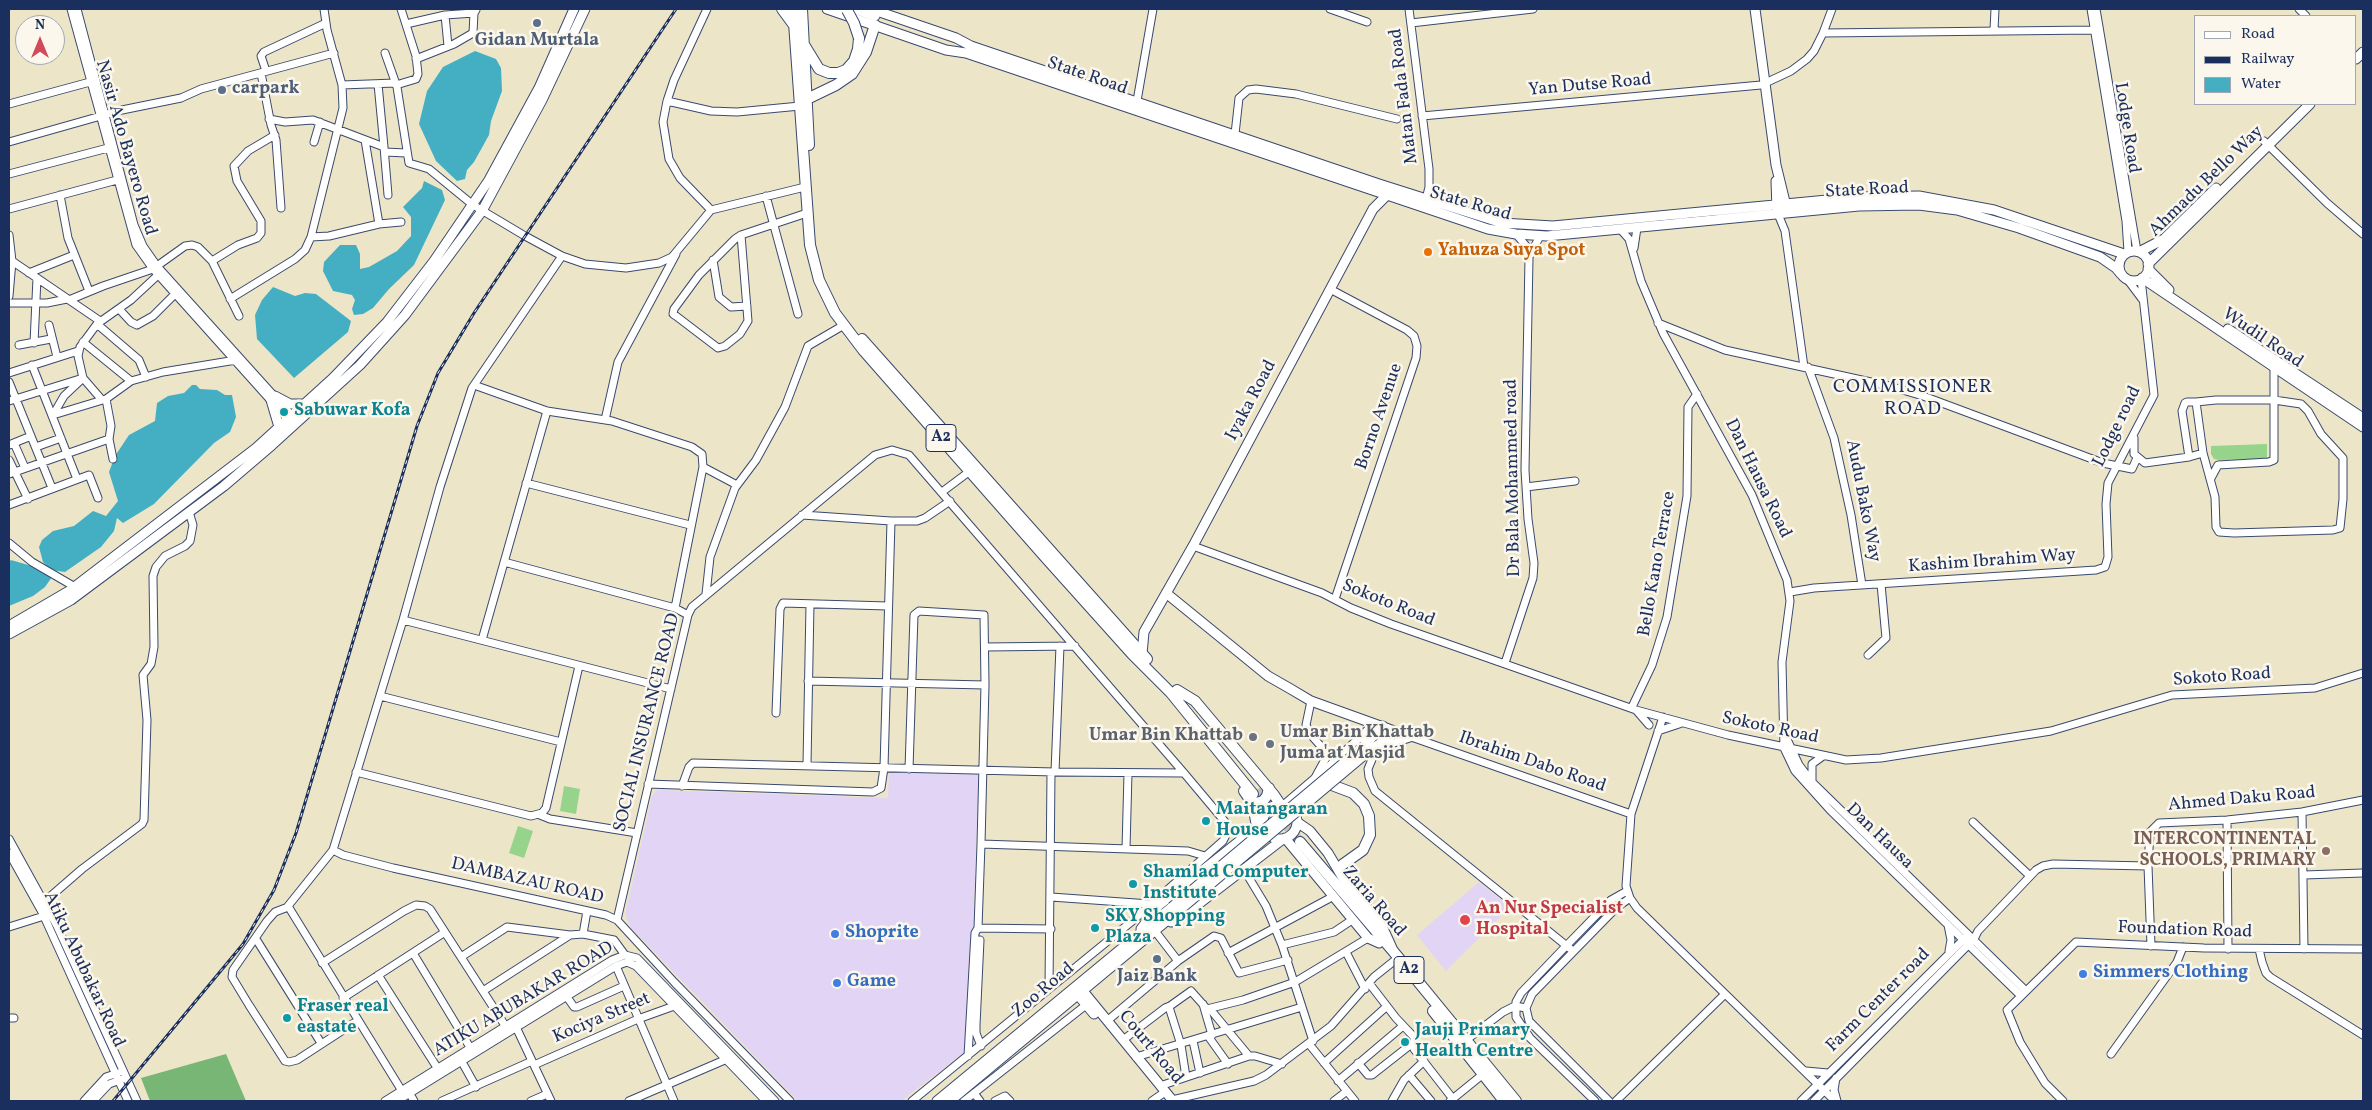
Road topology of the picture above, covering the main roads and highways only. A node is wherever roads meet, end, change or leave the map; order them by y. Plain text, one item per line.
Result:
1 (574, 9) edge
2 (585, 9) edge
3 (782, 9) edge
4 (793, 9) edge
5 (802, 9) edge
6 (827, 9) edge
7 (849, 9) edge
8 (870, 9) edge
9 (1750, 9) edge
10 (1755, 9) edge
11 (794, 25) junction
12 (875, 25) junction
13 (803, 43) junction
14 (968, 50) junction
15 (1763, 84) junction
16 (804, 103) junction
17 (2301, 105) edge
18 (2309, 105) edge
19 (2267, 143) junction
20 (2238, 171) junction
21 (1377, 188) junction
22 (1388, 192) junction
23 (1424, 204) junction
24 (1373, 209) junction
25 (1782, 209) junction
26 (2132, 252) junction
27 (2148, 266) junction
28 (2124, 277) junction
29 (2142, 278) junction
30 (410, 302) junction
31 (2274, 364) junction
32 (329, 388) junction
33 (304, 404) junction
34 (2363, 418) edge
35 (293, 421) junction
36 (279, 427) junction
37 (2363, 427) edge
38 (110, 565) junction
39 (1166, 593) junction
40 (9, 626) edge
41 (1144, 632) junction
42 (9, 634) edge
43 (1127, 638) junction
44 (1142, 654) junction
45 (1174, 691) junction
46 (1379, 725) junction
47 (1367, 748) junction
48 (1329, 784) junction
49 (1269, 788) junction
50 (1254, 796) junction
51 (1282, 805) junction
52 (1297, 822) junction
53 (1259, 825) junction
54 (1284, 839) junction
55 (1342, 865) dead end
56 (1174, 910) junction
57 (1158, 929) junction
58 (1136, 937) junction
59 (1379, 942) junction
60 (1394, 956) junction
61 (1080, 993) junction
62 (1166, 1096) edge
63 (937, 1101) edge
64 (950, 1101) edge
65 (1504, 1101) edge
66 (1516, 1101) edge

1 - 30 main road
2 - 30 main road
3 - 11 highway
4 - 11 highway, A2
5 - 13 highway, A2
6 - 12 main road, State Road
7 - 13 highway, bridge
7 - 14 main road
8 - 14 main road, State Road
9 - 15 main road
10 - 15 main road
11 - 16 highway, A2
12 - 14 main road, State Road
12 - 16 highway
13 - 16 highway, A2
14 - 21 main road, State Road
14 - 21 main road, State Road
15 - 25 main road
16 - 43 highway, A2
16 - 45 highway, A2
17 - 19 main road, Ahmadu Bello Way
18 - 19 main road, Ahmadu Bello Way
19 - 20 main road, Ahmadu Bello Way
20 - 26 main road, Ahmadu Bello Way
20 - 27 main road, Ahmadu Bello Way
21 - 22 main road, State Road
21 - 24 main road
22 - 23 main road, State Road
22 - 24 main road, Iyaka Road
23 - 25 main road, State Road
23 - 25 main road, State Road
24 - 39 main road, Iyaka Road
25 - 26 main road, State Road
25 - 28 main road, State Road
26 - 27 main road
26 - 28 main road
27 - 29 main road
27 - 31 main road, Wudil Road
28 - 29 main road
29 - 31 main road, Wudil Road
30 - 32 main road
31 - 34 main road, Wudil Road
31 - 37 main road, Wudil Road
32 - 33 main road
32 - 35 main road
33 - 35 main road
33 - 36 main road
35 - 36 main road
35 - 38 main road
36 - 38 main road
38 - 40 main road
38 - 42 main road
39 - 41 main road, Iyaka Road
39 - 46 main road, Ibrahim Dabo Road
41 - 43 main road
41 - 44 main road
43 - 44 highway, A2
44 - 45 highway, A2
45 - 49 highway
45 - 50 highway, A2
46 - 47 main road
46 - 47 main road, Ibrahim Dabo Road
46 - 51 main road
47 - 48 main road, bridge
47 - 56 main road, bridge
48 - 55 highway
48 - 56 main road, bridge
49 - 50 highway
49 - 51 highway
50 - 53 highway
51 - 52 main road
51 - 53 main road
52 - 54 main road
52 - 60 main road
53 - 54 main road
53 - 58 main road
54 - 57 main road
54 - 59 main road
56 - 57 main road, Zoo Road
56 - 58 main road, Zoo Road
57 - 61 main road, Zoo Road
58 - 63 main road, Zoo Road
59 - 60 highway, Zaria Road / A2
59 - 60 highway, Zaria Road / A2
60 - 65 highway, Zaria Road / A2
60 - 66 highway, Zaria Road / A2
61 - 62 main road, Court Road
61 - 62 main road, Court Road
61 - 64 main road, Zoo Road

